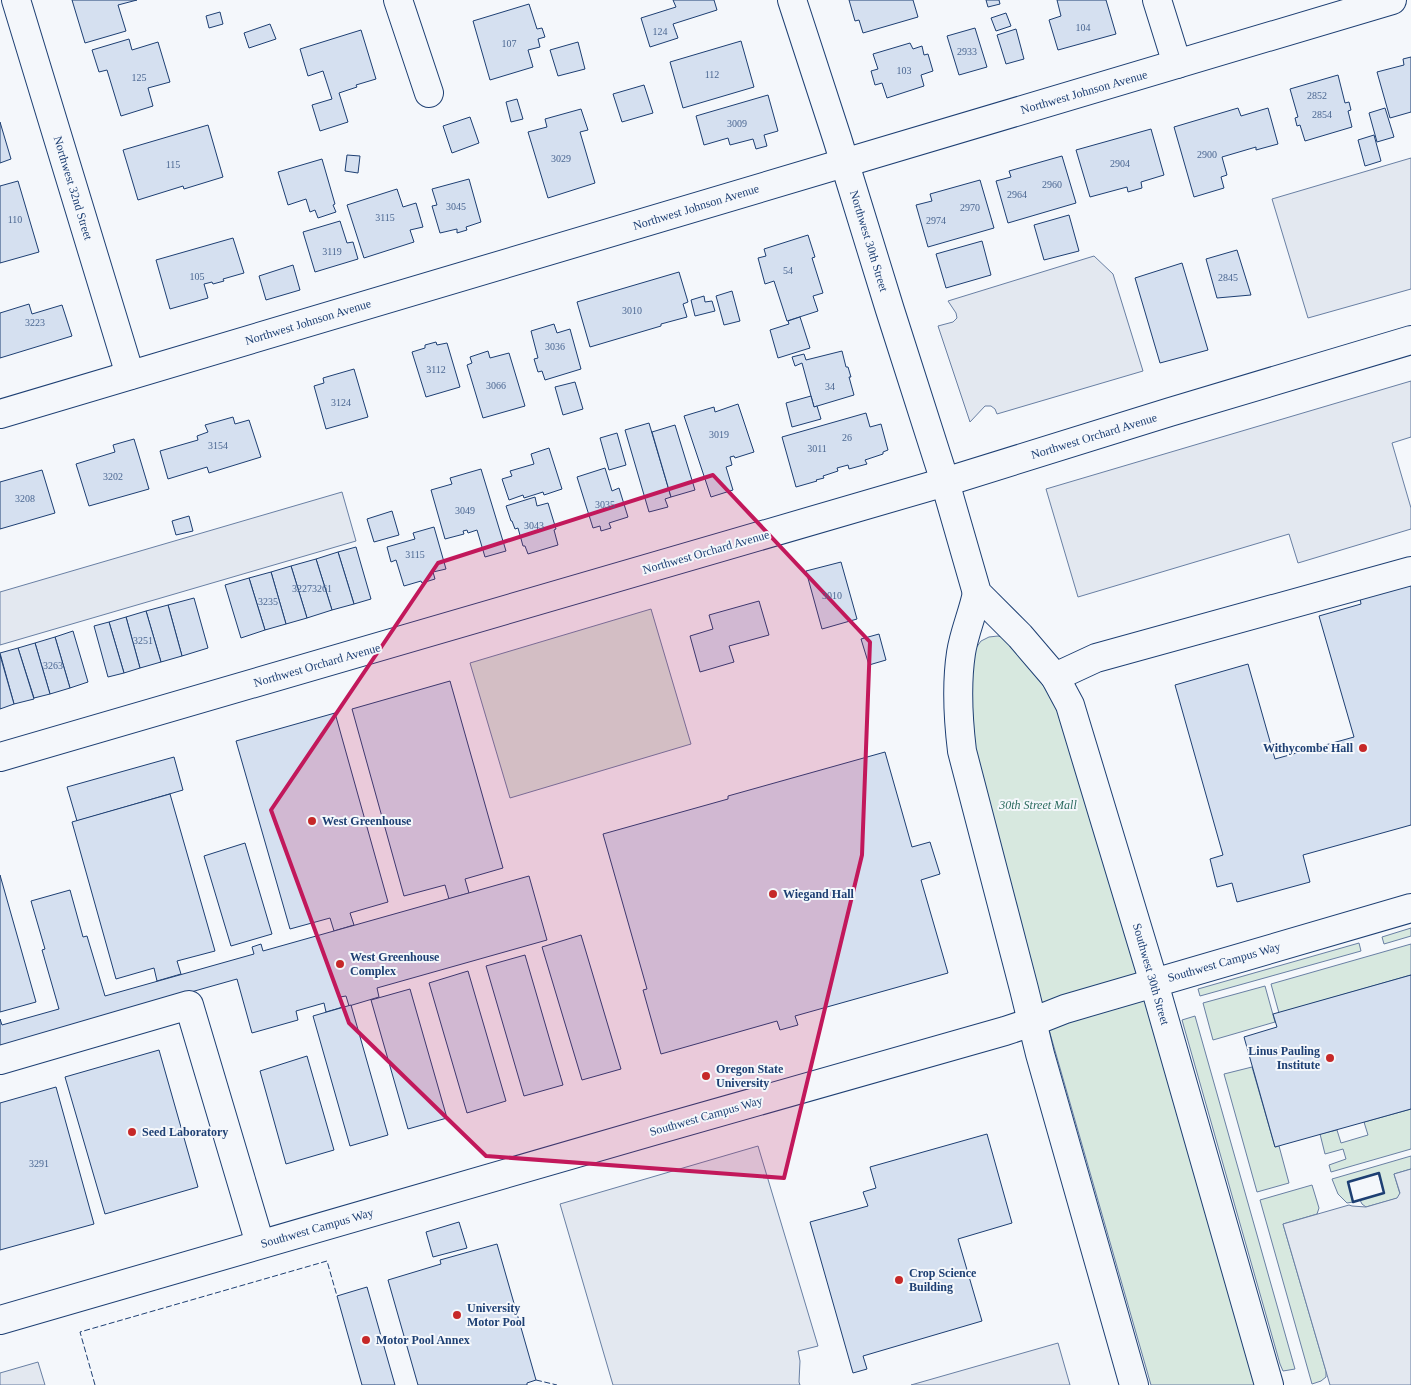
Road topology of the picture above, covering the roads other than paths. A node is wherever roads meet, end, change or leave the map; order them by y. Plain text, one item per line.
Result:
1 (16, 0) edge
2 (398, 0) edge
3 (792, 0) edge
4 (1157, 0) edge
5 (1392, 0) edge
6 (1177, 64) junction
7 (429, 93) dead end
8 (845, 163) junction
9 (1411, 340) edge
10 (130, 375) junction
11 (0, 414) edge
12 (945, 482) junction
13 (1411, 571) edge
14 (977, 593) junction
15 (1055, 677) junction
16 (0, 758) edge
17 (1411, 908) edge
18 (1154, 983) junction
19 (1032, 1022) junction
20 (0, 1060) edge
21 (260, 1244) junction
22 (0, 1320) edge
23 (1134, 1385) edge
24 (1269, 1385) edge

1 - 10 street, Northwest 32nd Street
2 - 7 street
3 - 8 street, Northwest 30th Street
4 - 6 street
5 - 6 street, Northwest Johnson Avenue
6 - 8 street, Northwest Johnson Avenue
8 - 10 street, Northwest Johnson Avenue
8 - 12 street, Northwest 30th Street
9 - 12 street, Northwest Orchard Avenue
10 - 11 street, Northwest Johnson Avenue
12 - 14 street, Southwest 30th Street
12 - 16 street, Northwest Orchard Avenue
13 - 15 street
14 - 15 street, Southwest 30th Street
14 - 19 street
15 - 18 street, Southwest 30th Street
17 - 18 street, Southwest Campus Way
18 - 19 street, Southwest Campus Way
18 - 24 street, Southwest 30th Street
19 - 21 street, Southwest Campus Way
19 - 23 street
20 - 21 street
21 - 22 street, Southwest Campus Way

